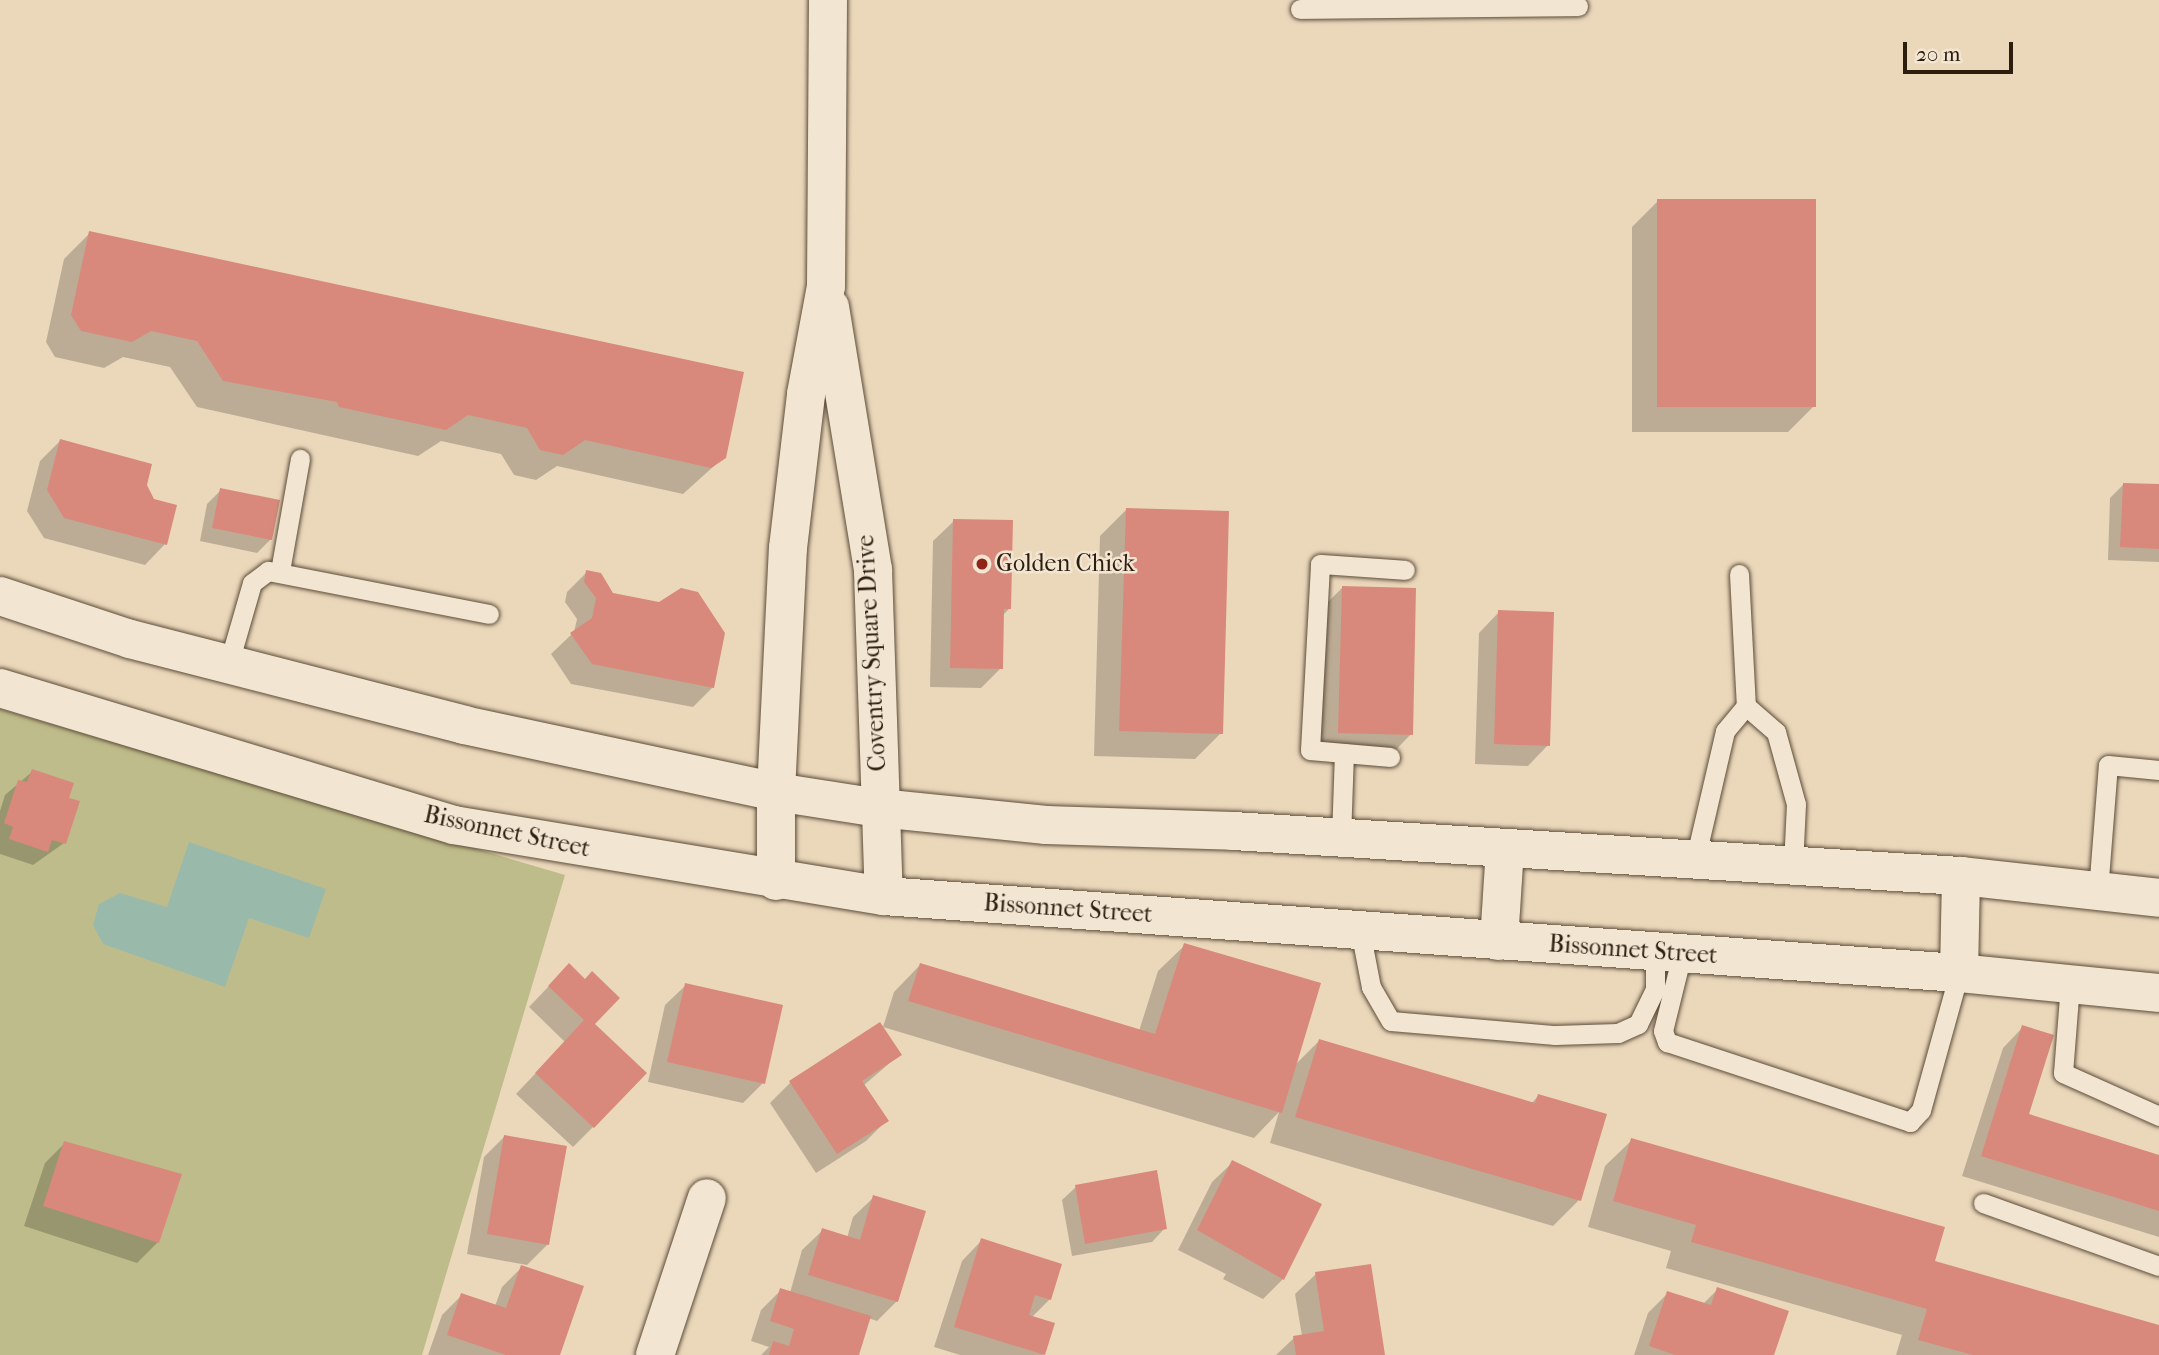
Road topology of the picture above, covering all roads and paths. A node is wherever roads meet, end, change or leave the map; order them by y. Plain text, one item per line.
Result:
1 (828, 0) edge
2 (1578, 6) dead end
3 (1300, 9) dead end
4 (827, 286) junction
5 (300, 459) dead end
6 (1405, 570) dead end
7 (280, 571) junction
8 (1739, 574) dead end
9 (0, 596) edge
10 (489, 614) dead end
11 (228, 666) junction
12 (0, 688) edge
13 (1746, 706) junction
14 (1344, 753) junction
15 (1390, 757) dead end
16 (2159, 770) edge
17 (776, 792) junction
18 (879, 808) junction
19 (1341, 838) junction
20 (1504, 848) junction
21 (1695, 860) junction
22 (1793, 866) junction
23 (1961, 876) junction
24 (776, 881) junction
25 (2098, 891) junction
26 (884, 896) junction
27 (2159, 898) edge
28 (1360, 930) junction
29 (1499, 941) junction
30 (1669, 953) junction
31 (1959, 973) junction
32 (2070, 984) junction
33 (2159, 993) edge
34 (2159, 1116) edge
35 (707, 1198) dead end
36 (1983, 1203) dead end
37 (2159, 1266) edge
38 (655, 1355) edge

1 - 4 main road, Coventry Square Drive
2 - 3 lane
4 - 17 main road, Coventry Square Drive
4 - 18 main road, Coventry Square Drive
5 - 7 lane
6 - 14 lane
7 - 10 lane
7 - 11 lane
8 - 13 lane
9 - 11 main road
11 - 17 main road
12 - 24 main road, Bissonnet Street
13 - 21 lane
13 - 22 lane
14 - 15 lane
14 - 19 lane
16 - 25 lane
17 - 18 main road
17 - 24 main road, Coventry Square Drive
18 - 19 main road
18 - 26 main road, Coventry Square Drive
19 - 20 main road
20 - 21 main road
20 - 29 main road
21 - 22 main road
22 - 23 main road
23 - 25 main road
23 - 31 main road
24 - 26 main road, Bissonnet Street
25 - 27 main road
26 - 28 main road, Bissonnet Street
28 - 29 main road, Bissonnet Street
28 - 30 lane
29 - 30 main road, Bissonnet Street
30 - 31 main road, Bissonnet Street
30 - 31 lane
31 - 32 main road, Bissonnet Street
32 - 33 main road, Bissonnet Street
32 - 34 lane
35 - 38 main road
36 - 37 lane

